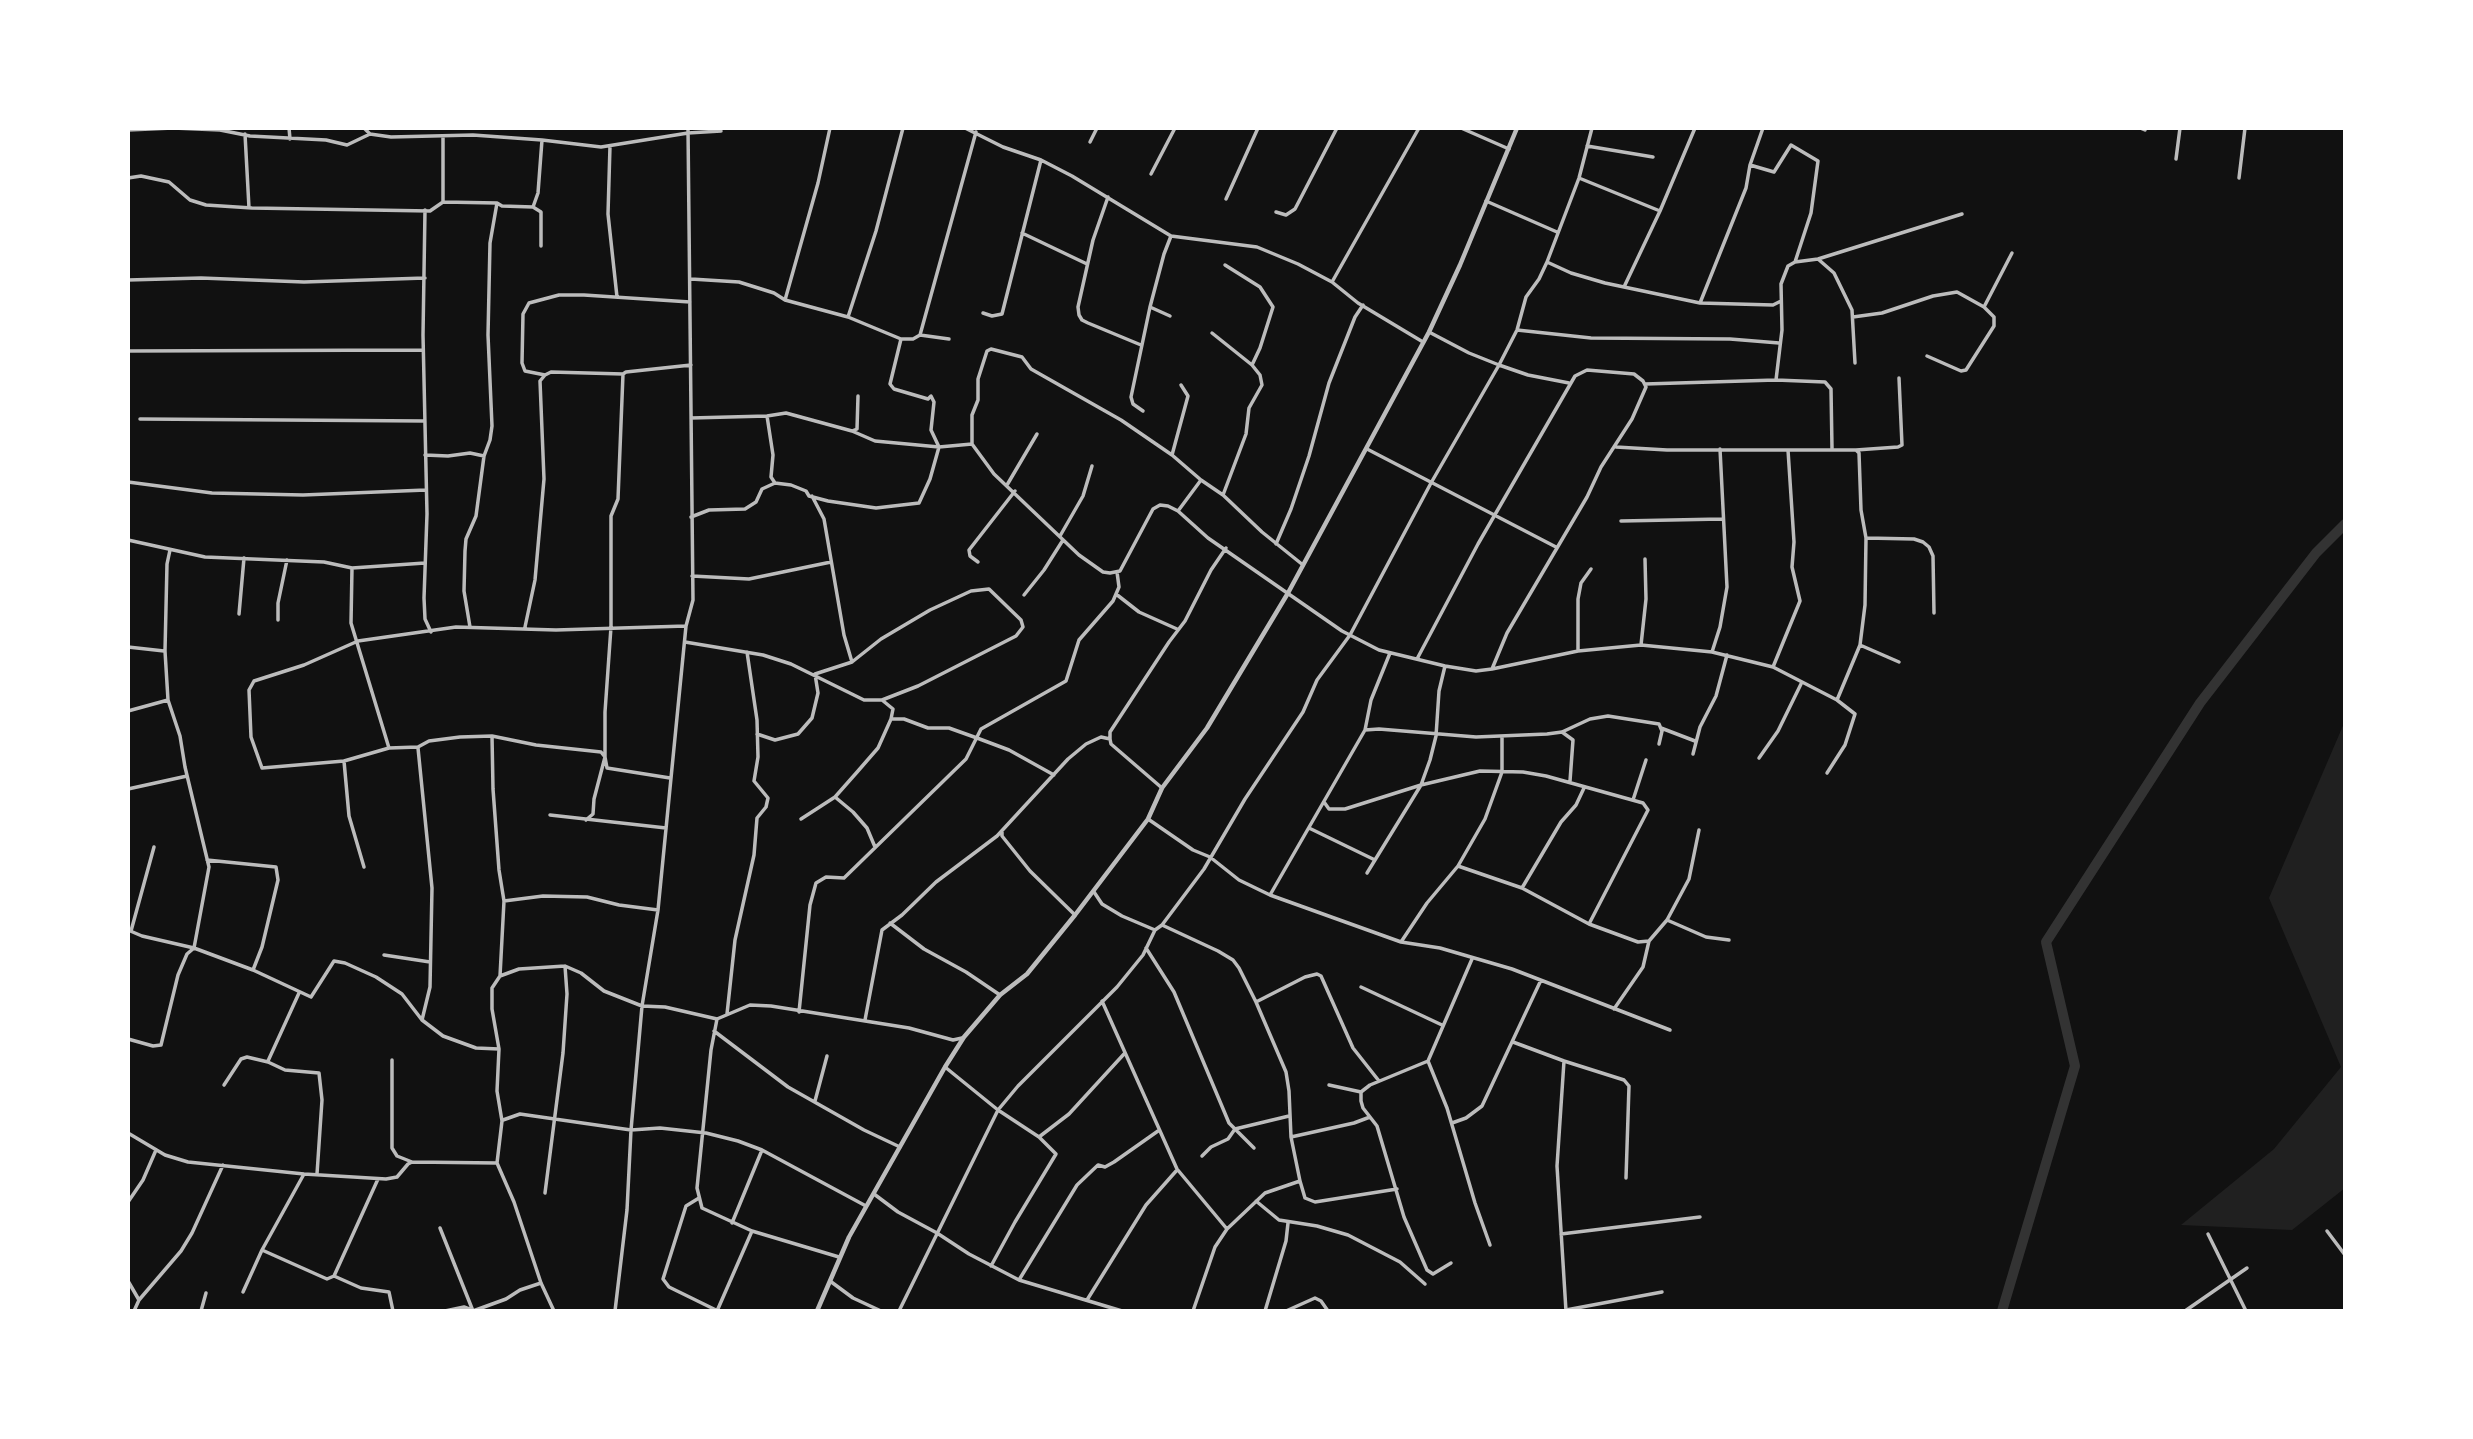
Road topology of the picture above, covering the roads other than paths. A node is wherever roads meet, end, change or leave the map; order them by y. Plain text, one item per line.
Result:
1 (289, 128) edge
2 (364, 128) edge
3 (830, 128) edge
4 (903, 128) edge
5 (965, 128) edge
6 (1097, 128) edge
7 (1175, 128) edge
8 (1258, 128) edge
9 (1337, 128) edge
10 (1419, 128) edge
11 (1461, 128) edge
12 (1517, 128) edge
13 (1592, 128) edge
14 (1695, 128) edge
15 (1763, 128) edge
16 (2180, 128) edge
17 (2245, 128) edge
18 (220, 129) edge
19 (128, 130) edge
20 (688, 130) edge
21 (721, 131) dead end
22 (976, 132) junction
23 (245, 134) junction
24 (370, 134) junction
25 (443, 136) junction
26 (289, 139) junction
27 (542, 140) junction
28 (1090, 142) dead end
29 (610, 146) junction
30 (1587, 146) junction
31 (1509, 149) junction
32 (1653, 157) dead end
33 (2176, 159) dead end
34 (1041, 160) junction
35 (1750, 165) junction
36 (1152, 174) dead end
37 (128, 178) edge
38 (1579, 178) junction
39 (2239, 178) dead end
40 (1108, 197) junction
41 (1226, 199) dead end
42 (1486, 201) junction
43 (443, 202) junction
44 (497, 203) junction
45 (249, 208) junction
46 (533, 208) junction
47 (425, 211) junction
48 (1660, 211) junction
49 (1276, 212) dead end
50 (1962, 214) dead end
51 (1022, 233) junction
52 (1558, 233) junction
53 (1171, 236) junction
54 (541, 246) dead end
55 (2012, 253) dead end
56 (1818, 259) junction
57 (1547, 262) junction
58 (1795, 262) junction
59 (1087, 265) junction
60 (1225, 265) dead end
61 (425, 278) junction
62 (691, 279) junction
63 (128, 281) edge
64 (1332, 282) junction
65 (1624, 287) junction
66 (617, 297) junction
67 (785, 300) junction
68 (1781, 301) junction
69 (690, 302) junction
70 (1700, 303) junction
71 (1363, 305) junction
72 (1150, 307) junction
73 (1984, 307) junction
74 (983, 313) dead end
75 (1170, 316) dead end
76 (848, 317) junction
77 (1853, 317) junction
78 (1517, 330) junction
79 (1429, 332) junction
80 (1212, 333) dead end
81 (920, 335) junction
82 (901, 339) junction
83 (949, 339) dead end
84 (1423, 342) junction
85 (1779, 343) junction
86 (1141, 345) junction
87 (423, 350) junction
88 (128, 351) edge
89 (1927, 356) dead end
90 (1855, 363) dead end
91 (691, 365) junction
92 (1252, 365) junction
93 (1499, 365) junction
94 (624, 374) junction
95 (545, 375) junction
96 (1899, 378) dead end
97 (1776, 380) junction
98 (1569, 383) junction
99 (1645, 384) junction
100 (1181, 385) dead end
101 (858, 396) dead end
102 (1143, 411) dead end
103 (767, 416) junction
104 (691, 418) junction
105 (140, 419) dead end
106 (425, 421) junction
107 (852, 431) junction
108 (1037, 434) dead end
109 (972, 444) junction
110 (939, 447) junction
111 (1616, 447) junction
112 (1367, 449) junction
113 (1720, 449) junction
114 (1832, 449) junction
115 (1788, 450) junction
116 (1856, 450) junction
117 (425, 454) junction
118 (1172, 455) junction
119 (484, 456) junction
120 (1092, 466) dead end
121 (1200, 480) junction
122 (128, 481) edge
123 (775, 483) junction
124 (1431, 483) junction
125 (1007, 485) junction
126 (426, 490) junction
127 (1015, 491) junction
128 (1223, 495) junction
129 (812, 496) junction
130 (1178, 511) junction
131 (1494, 516) junction
132 (691, 517) junction
133 (1722, 519) junction
134 (1621, 521) dead end
135 (1062, 537) junction
136 (1866, 538) junction
137 (128, 540) edge
138 (1276, 544) junction
139 (1556, 547) junction
140 (1226, 548) junction
141 (170, 550) junction
142 (244, 558) junction
143 (1645, 559) dead end
144 (287, 560) junction
145 (831, 562) junction
146 (978, 562) dead end
147 (425, 563) junction
148 (1304, 566) junction
149 (352, 568) junction
150 (1591, 569) dead end
151 (1117, 572) junction
152 (692, 576) junction
153 (1288, 593) junction
154 (1116, 594) junction
155 (1024, 595) dead end
156 (1934, 613) dead end
157 (239, 614) dead end
158 (278, 620) dead end
159 (686, 626) junction
160 (470, 627) junction
161 (611, 627) junction
162 (525, 628) junction
163 (1177, 629) junction
164 (431, 632) junction
165 (1350, 635) junction
166 (358, 641) junction
167 (685, 642) junction
168 (1641, 645) junction
169 (1860, 645) junction
170 (128, 648) edge
171 (1578, 651) junction
172 (165, 652) junction
173 (747, 652) junction
174 (1712, 652) junction
175 (1390, 653) junction
176 (1727, 656) junction
177 (1417, 659) junction
178 (852, 662) junction
179 (1899, 662) dead end
180 (1444, 666) junction
181 (1773, 667) junction
182 (1492, 669) junction
183 (815, 674) junction
184 (1801, 683) junction
185 (168, 700) junction
186 (882, 700) junction
187 (1837, 700) junction
188 (128, 711) edge
189 (891, 719) junction
190 (1661, 728) junction
191 (1365, 730) junction
192 (1562, 732) junction
193 (757, 734) junction
194 (492, 736) junction
195 (1436, 736) junction
196 (1502, 736) junction
197 (976, 738) junction
198 (1110, 739) junction
199 (1696, 741) junction
200 (1659, 744) dead end
201 (418, 747) junction
202 (389, 748) junction
203 (1693, 754) dead end
204 (605, 757) junction
205 (1759, 758) dead end
206 (1646, 760) dead end
207 (344, 761) junction
208 (1502, 772) junction
209 (1827, 773) dead end
210 (1054, 775) junction
211 (187, 776) junction
212 (671, 779) junction
213 (1570, 781) junction
214 (1421, 785) junction
215 (1162, 788) junction
216 (1584, 788) junction
217 (128, 789) edge
218 (835, 797) junction
219 (1633, 800) junction
220 (1324, 803) junction
221 (550, 816) dead end
222 (801, 819) dead end
223 (1147, 819) junction
224 (586, 820) junction
225 (666, 828) junction
226 (1309, 828) junction
227 (1003, 830) junction
228 (1699, 830) dead end
229 (154, 847) dead end
230 (875, 847) junction
231 (1210, 857) junction
232 (207, 860) junction
233 (1375, 860) junction
234 (1458, 866) junction
235 (364, 867) dead end
236 (1367, 873) dead end
237 (1522, 888) junction
238 (1094, 891) junction
239 (1270, 895) junction
240 (504, 901) junction
241 (658, 910) junction
242 (1075, 915) junction
243 (1667, 920) junction
244 (890, 923) junction
245 (1589, 924) junction
246 (1162, 925) junction
247 (129, 930) edge
248 (1155, 930) junction
249 (1729, 940) dead end
250 (1401, 942) junction
251 (1649, 942) junction
252 (194, 948) junction
253 (1146, 948) junction
254 (384, 955) dead end
255 (1473, 958) junction
256 (430, 962) junction
257 (565, 966) junction
258 (253, 970) junction
259 (500, 976) junction
260 (1541, 980) junction
261 (1362, 987) dead end
262 (299, 993) junction
263 (1000, 995) junction
264 (1102, 1001) junction
265 (1256, 1002) junction
266 (642, 1006) junction
267 (1614, 1009) junction
268 (799, 1012) junction
269 (727, 1014) junction
270 (718, 1018) junction
271 (422, 1020) junction
272 (865, 1020) junction
273 (1442, 1025) junction
274 (1670, 1030) dead end
275 (714, 1031) junction
276 (964, 1037) junction
277 (128, 1039) edge
278 (1513, 1042) junction
279 (499, 1049) junction
280 (1124, 1054) junction
281 (827, 1056) dead end
282 (391, 1060) dead end
283 (1428, 1061) junction
284 (1564, 1061) junction
285 (268, 1062) junction
286 (945, 1067) junction
287 (1379, 1081) junction
288 (1329, 1085) dead end
289 (224, 1086) dead end
290 (1361, 1092) junction
291 (815, 1101) junction
292 (998, 1110) junction
293 (1289, 1116) junction
294 (1370, 1117) junction
295 (554, 1118) junction
296 (502, 1121) junction
297 (1452, 1123) junction
298 (1235, 1129) junction
299 (631, 1130) junction
300 (1158, 1130) junction
301 (128, 1133) edge
302 (703, 1133) junction
303 (1039, 1137) junction
304 (1291, 1137) junction
305 (900, 1147) junction
306 (1254, 1148) dead end
307 (156, 1150) junction
308 (762, 1150) junction
309 (1202, 1156) dead end
310 (412, 1162) junction
311 (497, 1163) junction
312 (223, 1165) junction
313 (1177, 1169) junction
314 (304, 1174) junction
315 (317, 1174) junction
316 (1626, 1178) dead end
317 (379, 1179) junction
318 (1300, 1181) junction
319 (1397, 1188) junction
320 (545, 1193) dead end
321 (874, 1194) junction
322 (699, 1198) junction
323 (1256, 1201) junction
324 (128, 1202) edge
325 (689, 1203) junction
326 (866, 1206) junction
327 (702, 1208) junction
328 (1700, 1217) dead end
329 (732, 1223) junction
330 (1288, 1223) junction
331 (440, 1228) dead end
332 (1227, 1229) junction
333 (752, 1231) junction
334 (2327, 1231) dead end
335 (937, 1233) junction
336 (1561, 1234) junction
337 (2208, 1234) dead end
338 (1490, 1245) dead end
339 (262, 1250) junction
340 (2345, 1255) edge
341 (839, 1257) junction
342 (1451, 1263) dead end
343 (991, 1266) junction
344 (2247, 1268) dead end
345 (334, 1276) junction
346 (2229, 1279) junction
347 (829, 1280) junction
348 (1019, 1280) junction
349 (128, 1281) edge
350 (541, 1283) junction
351 (1425, 1284) dead end
352 (243, 1292) dead end
353 (1662, 1292) dead end
354 (206, 1293) dead end
355 (139, 1300) junction
356 (1087, 1300) junction
357 (134, 1311) edge
358 (201, 1311) edge
359 (393, 1311) edge
360 (445, 1311) edge
361 (473, 1311) edge
362 (554, 1311) edge
363 (615, 1311) edge
364 (718, 1311) edge
365 (817, 1311) edge
366 (881, 1311) edge
367 (899, 1311) edge
368 (1120, 1311) edge
369 (1193, 1311) edge
370 (1265, 1311) edge
371 (1286, 1311) edge
372 (1328, 1311) edge
373 (1566, 1311) edge
374 (2185, 1311) edge
375 (2246, 1311) edge

1 - 26 street
2 - 24 street
3 - 67 street
4 - 76 street
5 - 22 street
6 - 28 street
7 - 36 street
8 - 41 street
9 - 49 street
10 - 64 street
11 - 31 street
12 - 31 street
13 - 30 street
14 - 48 street
15 - 35 street
16 - 33 street
17 - 39 street
18 - 19 street
18 - 23 street
20 - 21 street
20 - 29 street
20 - 62 street
22 - 34 street
22 - 81 street
23 - 26 street
23 - 45 street
24 - 25 street
24 - 26 street
25 - 27 street
25 - 43 street
27 - 29 street
27 - 46 street
29 - 66 street
30 - 32 street
30 - 38 street
31 - 42 street
34 - 40 street
34 - 51 street
35 - 58 street
35 - 70 street
37 - 45 street
38 - 48 street
38 - 52 street
40 - 53 street
40 - 59 street
42 - 52 street
42 - 79 street
43 - 44 street
43 - 47 street
44 - 46 street
44 - 119 street
45 - 47 street
46 - 54 street
47 - 61 street
48 - 65 street
50 - 56 street
51 - 59 street
51 - 74 street
52 - 57 street
53 - 64 street
53 - 72 street
55 - 73 street
56 - 58 street
56 - 77 street
57 - 65 street
57 - 78 street
58 - 68 street
59 - 86 street
60 - 92 street
61 - 63 street
61 - 87 street
62 - 67 street
62 - 69 street
64 - 71 street
65 - 70 street
66 - 69 street
66 - 95 street
67 - 76 street
68 - 70 street
68 - 85 street
69 - 91 street
71 - 84 street
71 - 138 street
72 - 75 street
72 - 86 street
73 - 77 street
73 - 89 street
76 - 82 street
77 - 90 street
78 - 85 street
78 - 93 street
79 - 84 street
79 - 93 street
80 - 92 street
81 - 82 street
81 - 83 street
82 - 110 street
84 - 112 street
85 - 97 street
86 - 102 street
87 - 88 street
87 - 106 street
91 - 94 street
91 - 104 street
92 - 128 street
93 - 98 street
93 - 124 street
94 - 95 street
94 - 161 street
95 - 162 street
96 - 116 street
97 - 99 street
97 - 114 street
98 - 99 street
98 - 131 street
99 - 111 street
100 - 118 street
101 - 107 street
103 - 104 street
103 - 107 street
103 - 123 street
104 - 132 street
105 - 106 street
106 - 117 street
107 - 110 street
108 - 125 street
109 - 110 street
109 - 118 street
109 - 125 street
110 - 129 street
111 - 113 street
111 - 139 street
112 - 124 street
112 - 148 street
113 - 115 street
113 - 133 street
114 - 115 street
114 - 116 street
115 - 181 street
116 - 136 street
117 - 119 street
117 - 126 street
118 - 121 street
119 - 160 street
120 - 135 street
121 - 128 street
121 - 130 street
122 - 126 street
123 - 129 street
123 - 132 street
124 - 131 street
124 - 165 street
125 - 127 street
126 - 147 street
127 - 135 street
127 - 146 street
128 - 138 street
129 - 145 street
130 - 140 street
130 - 151 street
131 - 139 street
131 - 177 street
132 - 152 street
133 - 134 street
133 - 174 street
135 - 151 street
135 - 155 street
136 - 156 street
136 - 169 street
137 - 141 street
138 - 148 street
139 - 182 street
140 - 153 street
140 - 163 street
141 - 142 street
141 - 172 street
142 - 144 street
142 - 157 street
143 - 168 street
144 - 149 street
144 - 158 street
145 - 152 street
145 - 178 street
147 - 149 street
147 - 164 street
148 - 153 street
149 - 166 street
150 - 171 street
151 - 154 street
152 - 159 street
153 - 165 street
153 - 215 street
154 - 163 street
154 - 197 street
159 - 161 street
159 - 167 street
160 - 162 street
160 - 164 street
161 - 162 street
161 - 204 street
163 - 198 street
164 - 166 street
165 - 175 street
165 - 231 street
166 - 202 street
166 - 207 street
167 - 173 street
167 - 212 street
168 - 171 street
168 - 174 street
169 - 179 street
169 - 187 street
170 - 172 street
171 - 182 street
172 - 185 street
173 - 183 street
173 - 193 street
174 - 176 street
175 - 177 street
175 - 191 street
176 - 181 street
176 - 199 street
177 - 180 street
178 - 183 street
178 - 186 street
180 - 182 street
180 - 195 street
181 - 184 street
183 - 186 street
183 - 193 street
184 - 187 street
184 - 205 street
185 - 188 street
185 - 211 street
186 - 189 street
187 - 209 street
189 - 197 street
189 - 218 street
190 - 192 street
190 - 199 street
190 - 200 street
191 - 195 street
191 - 220 street
192 - 196 street
192 - 213 street
193 - 269 street
194 - 201 street
194 - 204 street
194 - 240 street
195 - 196 street
195 - 214 street
196 - 208 street
197 - 210 street
197 - 230 street
198 - 210 street
198 - 215 street
199 - 203 street
201 - 202 street
201 - 256 street
202 - 207 street
204 - 212 street
204 - 224 street
206 - 219 street
207 - 235 street
208 - 213 street
208 - 214 street
208 - 234 street
210 - 227 street
211 - 217 street
211 - 232 street
212 - 225 street
213 - 216 street
214 - 220 street
214 - 233 street
215 - 223 street
216 - 219 street
216 - 237 street
218 - 222 street
218 - 230 street
219 - 245 street
220 - 226 street
221 - 224 street
223 - 231 street
223 - 238 street
224 - 225 street
225 - 241 street
226 - 233 street
226 - 239 street
227 - 242 street
227 - 244 street
228 - 243 street
229 - 247 street
230 - 268 street
231 - 239 street
231 - 246 street
232 - 252 street
232 - 258 street
233 - 236 street
234 - 237 street
234 - 250 street
237 - 245 street
238 - 242 street
238 - 248 street
239 - 250 street
240 - 241 street
240 - 259 street
241 - 266 street
242 - 263 street
243 - 249 street
243 - 251 street
244 - 263 street
244 - 272 street
245 - 251 street
246 - 248 street
246 - 265 street
247 - 252 street
248 - 253 street
250 - 255 street
251 - 267 street
252 - 258 street
252 - 277 street
253 - 264 street
253 - 298 street
254 - 256 street
255 - 260 street
255 - 273 street
256 - 271 street
257 - 259 street
257 - 266 street
257 - 295 street
258 - 262 street
259 - 279 street
260 - 267 street
260 - 278 street
261 - 273 street
262 - 271 street
262 - 285 street
263 - 276 street
264 - 280 street
264 - 292 street
265 - 287 street
265 - 293 street
266 - 270 street
266 - 299 street
267 - 274 street
268 - 269 street
268 - 272 street
269 - 270 street
270 - 275 street
271 - 279 street
272 - 276 street
273 - 283 street
275 - 291 street
275 - 302 street
276 - 286 street
278 - 284 street
278 - 297 street
279 - 296 street
280 - 300 street
280 - 303 street
281 - 291 street
282 - 310 street
283 - 287 street
283 - 297 street
284 - 316 street
284 - 336 street
285 - 289 street
285 - 315 street
286 - 292 street
286 - 305 street
287 - 290 street
288 - 290 street
290 - 294 street
291 - 305 street
292 - 303 street
292 - 335 street
293 - 298 street
293 - 304 street
294 - 304 street
294 - 319 street
295 - 296 street
295 - 299 street
295 - 320 street
296 - 311 street
297 - 338 street
298 - 306 street
298 - 309 street
299 - 302 street
299 - 363 street
300 - 313 street
300 - 348 street
301 - 307 street
302 - 308 street
302 - 322 street
303 - 343 street
304 - 318 street
305 - 321 street
307 - 312 street
307 - 324 street
308 - 326 street
308 - 329 street
310 - 311 street
310 - 317 street
311 - 350 street
312 - 314 street
312 - 355 street
313 - 332 street
313 - 356 street
314 - 315 street
314 - 339 street
315 - 317 street
317 - 345 street
318 - 319 street
318 - 323 street
319 - 342 street
321 - 326 street
321 - 335 street
322 - 325 street
322 - 327 street
323 - 330 street
323 - 332 street
325 - 327 street
325 - 364 street
326 - 341 street
327 - 329 street
328 - 336 street
329 - 333 street
330 - 351 street
330 - 370 street
331 - 360 street
332 - 369 street
333 - 341 street
333 - 364 street
334 - 340 street
335 - 343 street
335 - 367 street
336 - 373 street
337 - 346 street
339 - 345 street
339 - 352 street
341 - 347 street
343 - 348 street
344 - 346 street
345 - 359 street
346 - 374 street
346 - 375 street
347 - 365 street
347 - 366 street
348 - 356 street
349 - 355 street
350 - 361 street
350 - 362 street
353 - 373 street
354 - 358 street
355 - 357 street
356 - 368 street
371 - 372 street

